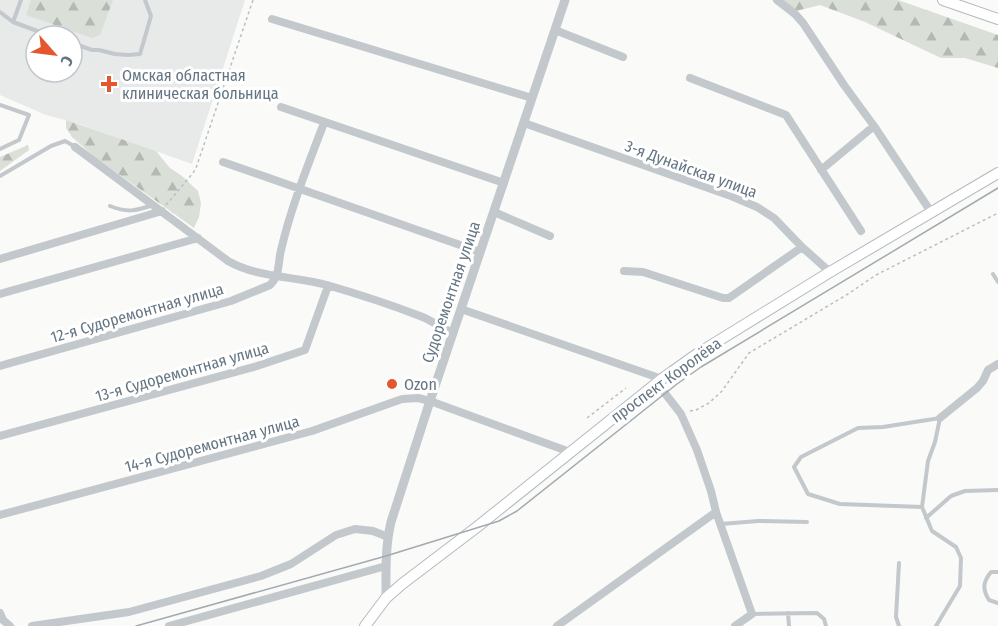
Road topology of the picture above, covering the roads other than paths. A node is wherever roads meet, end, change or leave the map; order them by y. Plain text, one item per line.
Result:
1 (21, 0) edge
2 (145, 0) edge
3 (566, 0) edge
4 (777, 0) edge
5 (943, 0) edge
6 (0, 12) edge
7 (272, 19) dead end
8 (998, 19) edge
9 (13, 22) junction
10 (24, 26) edge
11 (555, 30) junction
12 (84, 47) edge
13 (623, 57) dead end
14 (690, 78) dead end
15 (532, 98) junction
16 (0, 105) edge
17 (281, 107) dead end
18 (324, 123) junction
19 (524, 123) junction
20 (874, 126) junction
21 (75, 147) joint
22 (0, 149) edge
23 (223, 162) dead end
24 (821, 170) junction
25 (998, 173) edge
26 (0, 176) edge
27 (504, 183) junction
28 (300, 188) junction
29 (153, 205) junction
30 (110, 206) dead end
31 (162, 210) junction
32 (494, 212) junction
33 (931, 212) junction
34 (861, 231) dead end
35 (550, 236) dead end
36 (198, 238) junction
37 (802, 248) junction
38 (480, 252) junction
39 (0, 260) edge
40 (624, 271) dead end
41 (830, 272) junction
42 (993, 274) dead end
43 (277, 276) junction
44 (998, 282) edge
45 (328, 286) junction
46 (0, 294) edge
47 (461, 309) junction
48 (453, 333) junction
49 (998, 364) edge
50 (0, 366) edge
51 (659, 381) junction
52 (430, 401) junction
53 (940, 418) junction
54 (0, 436) edge
55 (570, 452) junction
56 (998, 490) edge
57 (922, 507) junction
58 (716, 512) junction
59 (0, 515) edge
60 (926, 518) junction
61 (807, 522) dead end
62 (720, 524) junction
63 (388, 537) junction
64 (899, 563) dead end
65 (386, 566) junction
66 (998, 572) edge
67 (386, 598) junction
68 (998, 603) edge
69 (788, 613) junction
70 (0, 614) edge
71 (752, 614) junction
72 (10, 626) edge
73 (32, 626) edge
74 (169, 626) edge
75 (365, 626) edge
76 (557, 626) edge
77 (735, 626) edge
78 (789, 626) edge
79 (826, 626) edge
80 (899, 626) edge
81 (936, 626) edge

1 - 9 lane
2 - 12 lane
3 - 11 street, Судоремонтная улица
4 - 20 street
5 - 8 main road
6 - 9 lane
7 - 15 street
9 - 10 lane
11 - 13 street
11 - 15 street, Судоремонтная улица
14 - 24 street
15 - 19 street, Судоремонтная улица
16 - 22 lane
17 - 18 street
18 - 27 street
18 - 28 street
19 - 27 street, Судоремонтная улица
19 - 37 street, 3-я Дунайская улица
20 - 24 street
20 - 33 street
21 - 26 lane
21 - 29 street
23 - 28 street
24 - 34 street
25 - 33 main road, проспект Королёва
27 - 32 street, Судоремонтная улица
28 - 38 street
28 - 43 street
29 - 30 lane
29 - 31 street
31 - 36 street
31 - 39 street
32 - 35 street
32 - 38 street, Судоремонтная улица
33 - 41 main road, проспект Королёва
36 - 43 street
36 - 46 street
37 - 40 street
37 - 41 street, 3-я Дунайская улица
38 - 47 street, Судоремонтная улица
41 - 51 main road, проспект Королёва
42 - 44 lane
43 - 45 street
43 - 50 street, 12-я Судоремонтная улица
45 - 48 street
45 - 54 street, 13-я Судоремонтная улица
47 - 48 street, Судоремонтная улица
47 - 51 street
48 - 52 street, Судоремонтная улица
49 - 53 street
51 - 55 main road, проспект Королёва
51 - 58 street
52 - 55 street, 14-я Судоремонтная улица
52 - 59 street, 14-я Судоремонтная улица
52 - 63 street, Судоремонтная улица
53 - 57 lane
53 - 57 lane
55 - 67 main road, проспект Королёва
56 - 60 lane
57 - 60 lane
58 - 62 street
58 - 76 street
60 - 81 lane
61 - 62 lane
62 - 71 street
63 - 65 street, Судоремонтная улица
63 - 73 street
64 - 80 lane
65 - 67 street, Судоремонтная улица
65 - 74 street
66 - 68 lane
67 - 75 main road, проспект Королёва
69 - 71 lane
69 - 78 lane
69 - 79 lane
70 - 72 street
71 - 77 street

